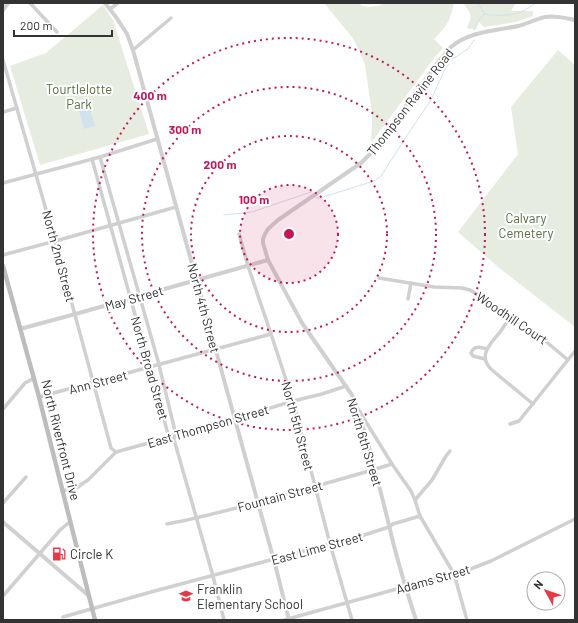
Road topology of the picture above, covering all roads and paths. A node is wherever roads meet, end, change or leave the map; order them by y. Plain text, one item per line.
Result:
1 (8, 3) edge
2 (30, 3) edge
3 (105, 3) edge
4 (118, 3) edge
5 (110, 9) junction
6 (3, 10) edge
7 (171, 18) dead end
8 (575, 20) edge
9 (57, 32) dead end
10 (132, 50) junction
11 (3, 60) edge
12 (17, 108) junction
13 (3, 112) edge
14 (157, 139) junction
15 (100, 156) junction
16 (92, 159) junction
17 (36, 174) junction
18 (3, 183) edge
19 (176, 206) junction
20 (119, 223) junction
21 (110, 226) junction
22 (239, 234) dead end
23 (55, 241) junction
24 (3, 255) edge
25 (268, 260) junction
26 (3, 266) edge
27 (248, 266) junction
28 (379, 278) dead end
29 (197, 280) junction
30 (411, 283) junction
31 (140, 296) junction
32 (131, 299) junction
33 (408, 299) dead end
34 (75, 314) junction
35 (509, 319) junction
36 (20, 329) junction
37 (271, 334) junction
38 (487, 349) junction
39 (215, 350) junction
40 (575, 351) edge
41 (485, 359) junction
42 (568, 360) junction
43 (159, 365) junction
44 (150, 368) junction
45 (34, 378) junction
46 (94, 383) junction
47 (346, 386) junction
48 (39, 397) junction
49 (293, 401) junction
50 (533, 404) junction
51 (357, 408) junction
52 (3, 409) edge
53 (234, 419) junction
54 (510, 424) dead end
55 (173, 436) junction
56 (450, 451) dead end
57 (116, 452) junction
58 (392, 464) junction
59 (375, 470) junction
60 (26, 477) dead end
61 (315, 487) junction
62 (62, 491) junction
63 (415, 500) junction
64 (3, 503) edge
65 (258, 503) junction
66 (420, 516) junction
67 (196, 518) junction
68 (575, 519) edge
69 (3, 522) edge
70 (70, 522) junction
71 (167, 524) dead end
72 (389, 527) junction
73 (330, 544) junction
74 (40, 554) junction
75 (274, 559) junction
76 (454, 574) junction
77 (213, 576) junction
78 (406, 587) junction
79 (3, 596) edge
80 (89, 596) junction
81 (347, 603) junction
82 (92, 609) junction
83 (63, 617) dead end
84 (289, 619) edge
85 (95, 620) edge
86 (224, 620) edge
87 (284, 620) edge
88 (352, 620) edge
89 (416, 620) edge
90 (467, 620) edge

1 - 6 street
2 - 9 street
3 - 5 street, North 4th Street
4 - 5 street
5 - 10 street, North 4th Street
7 - 10 street
8 - 25 street, Thompson Ravine Road
10 - 14 street, North 4th Street
11 - 12 street, North 2nd Street
12 - 13 street
12 - 17 street, North 2nd Street
14 - 15 street
14 - 19 street, North 4th Street
15 - 16 street
15 - 20 street, North Broad Street
16 - 17 street
16 - 21 street, North Broad Street
17 - 18 street
17 - 23 street, North 2nd Street
19 - 20 street
19 - 29 street, North 4th Street
20 - 21 street
20 - 31 street, North Broad Street
21 - 23 street
21 - 32 street, North Broad Street
22 - 27 street, North 5th Street
23 - 24 street
23 - 34 street, North 2nd Street
25 - 27 street
25 - 47 street, North 6th Street
26 - 36 main road, North Riverfront Drive
27 - 29 street, May Street
27 - 37 street, North 5th Street
28 - 30 street, Woodhill Court
29 - 31 street, May Street
29 - 39 street, North 4th Street
30 - 33 street
30 - 35 street, Woodhill Court
31 - 32 street, May Street
31 - 43 street, North Broad Street
32 - 34 street, May Street
32 - 44 street, North Broad Street
34 - 36 street, May Street
34 - 46 street, North 2nd Street
35 - 38 street
35 - 42 street, Woodhill Court
36 - 45 main road, North Riverfront Drive
37 - 39 street, Ann Street
37 - 49 street, North 5th Street
38 - 41 street
38 - 41 street
39 - 43 street, Ann Street
39 - 53 street, North 4th Street
40 - 42 street
41 - 50 street
42 - 50 street
43 - 44 street, Ann Street
43 - 55 street, North Broad Street
44 - 46 street, Ann Street
44 - 55 street, North Broad Street
45 - 48 main road, North Riverfront Drive
45 - 52 street
46 - 48 street, Ann Street
46 - 57 street, North 2nd Street
47 - 49 street, East Thompson Street
47 - 51 street, North 6th Street
48 - 62 main road, North Riverfront Drive
49 - 53 street, East Thompson Street
49 - 61 street, North 5th Street
50 - 54 street
51 - 58 street
51 - 59 street, North 6th Street
53 - 55 street, East Thompson Street
53 - 65 street, North 4th Street
55 - 57 street, East Thompson Street
55 - 67 street, North Broad Street
56 - 63 street
57 - 62 street
58 - 59 street, Fountain Street
58 - 63 street
59 - 61 street, Fountain Street
59 - 72 street, North 6th Street
60 - 64 street
61 - 65 street, Fountain Street
61 - 73 street, North 5th Street
62 - 70 main road, North Riverfront Drive
63 - 66 street
65 - 67 street, Fountain Street
65 - 75 street, North 4th Street
66 - 72 street, East Lime Street
66 - 76 street
67 - 71 street, Fountain Street
67 - 77 street, North Broad Street
68 - 76 street, Adams Street
69 - 74 street
70 - 74 street
70 - 80 main road, North Riverfront Drive
72 - 73 street, East Lime Street
72 - 78 street, North 6th Street
73 - 75 street, East Lime Street
73 - 81 street, North 5th Street
74 - 79 street
74 - 80 street
75 - 77 street, East Lime Street
75 - 84 street, North 4th Street
76 - 78 street, Adams Street
76 - 90 street
77 - 82 street, East Lime Street
77 - 86 street, North Broad Street
78 - 81 street, Adams Street
78 - 89 street, North 6th Street
80 - 82 main road, North Riverfront Drive
81 - 84 street, Adams Street
81 - 88 street, North 5th Street
82 - 83 street, East Lime Street
82 - 85 main road, North Riverfront Drive
84 - 87 street, Adams Street

